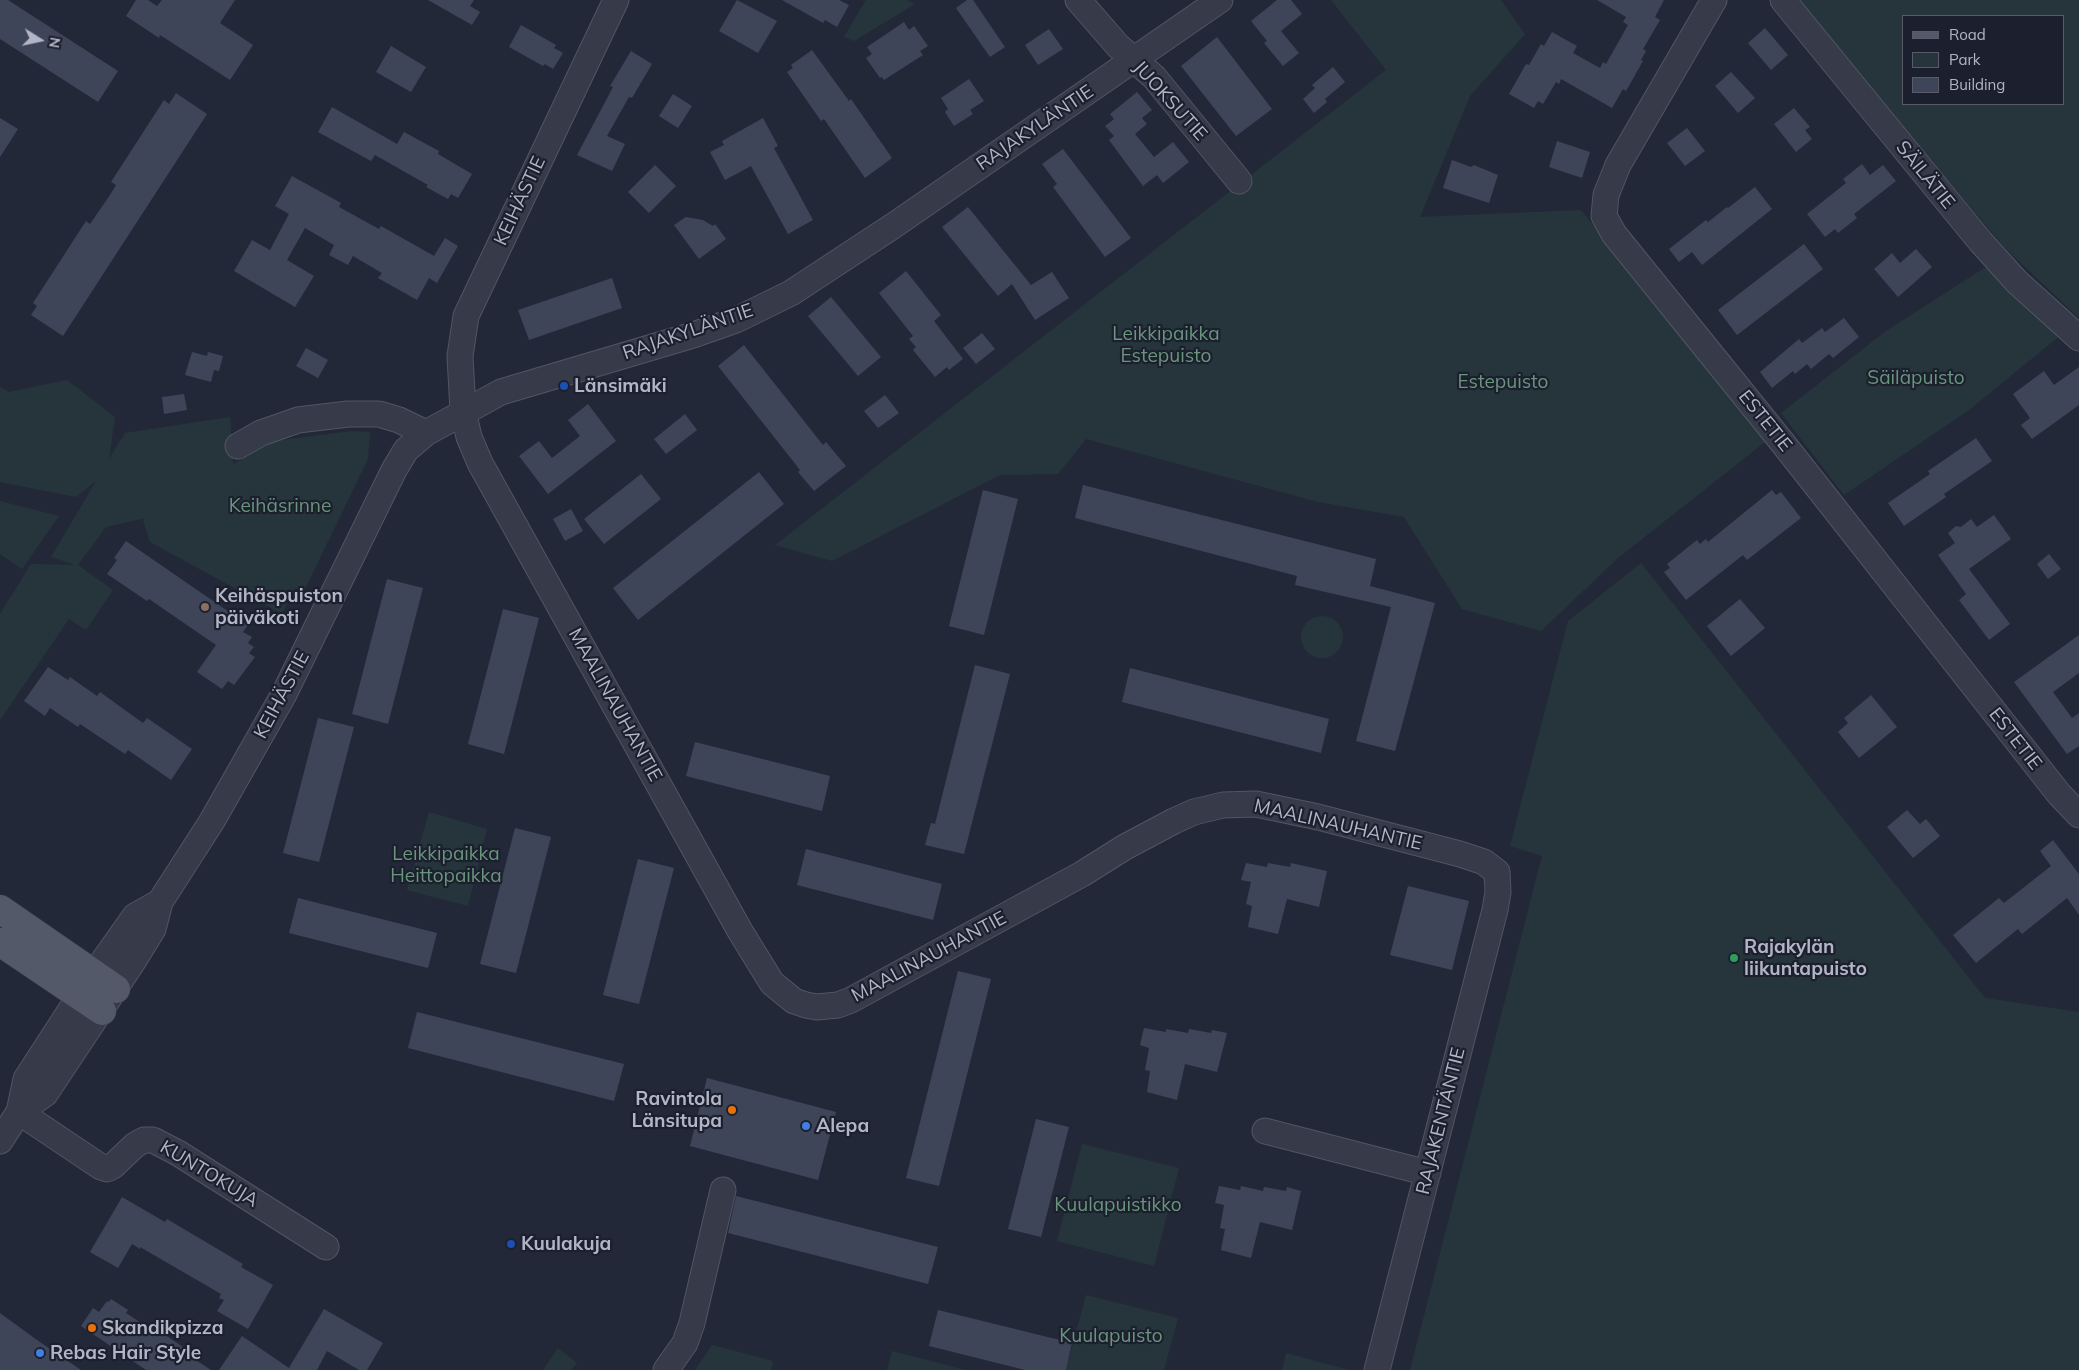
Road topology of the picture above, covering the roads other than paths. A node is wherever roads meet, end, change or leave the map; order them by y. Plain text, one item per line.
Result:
1 (616, 0) edge
2 (1078, 0) edge
3 (1220, 0) edge
4 (1714, 0) edge
5 (1783, 0) edge
6 (1134, 60) junction
7 (1239, 181) dead end
8 (2079, 338) edge
9 (463, 411) junction
10 (426, 433) junction
11 (238, 446) dead end
12 (2079, 816) edge
13 (1497, 872) joint
14 (160, 902) junction
15 (0, 909) edge
16 (0, 942) edge
17 (87, 985) junction
18 (109, 1000) junction
19 (19, 1112) junction
20 (1265, 1132) dead end
21 (0, 1141) edge
22 (1428, 1173) junction
23 (723, 1190) dead end
24 (326, 1247) dead end
25 (666, 1370) edge
26 (1377, 1370) edge

1 - 9 street, KEIHÄSTIE
2 - 6 street, JUOKSUTIE
3 - 6 street, RAJAKYLÄNTIE
4 - 12 street, ESTETIE
5 - 8 street, SÄILÄTIE
6 - 7 street, JUOKSUTIE
6 - 9 street, RAJAKYLÄNTIE
9 - 10 street, RAJAKYLÄNTIE
9 - 13 street, MAALINAUHANTIE
10 - 11 street
10 - 14 street, KEIHÄSTIE
13 - 22 street, RAJAKENTÄNTIE
14 - 17 street, KEIHÄSTIE
14 - 18 street, KEIHÄSTIE
15 - 17 main road
16 - 17 main road
17 - 18 main road
17 - 19 street, KEIHÄSTIE
18 - 19 street, KEIHÄSTIE
19 - 21 street
19 - 24 street, KUNTOKUJA
20 - 22 street
22 - 26 street, RAJAKENTÄNTIE
23 - 25 street

